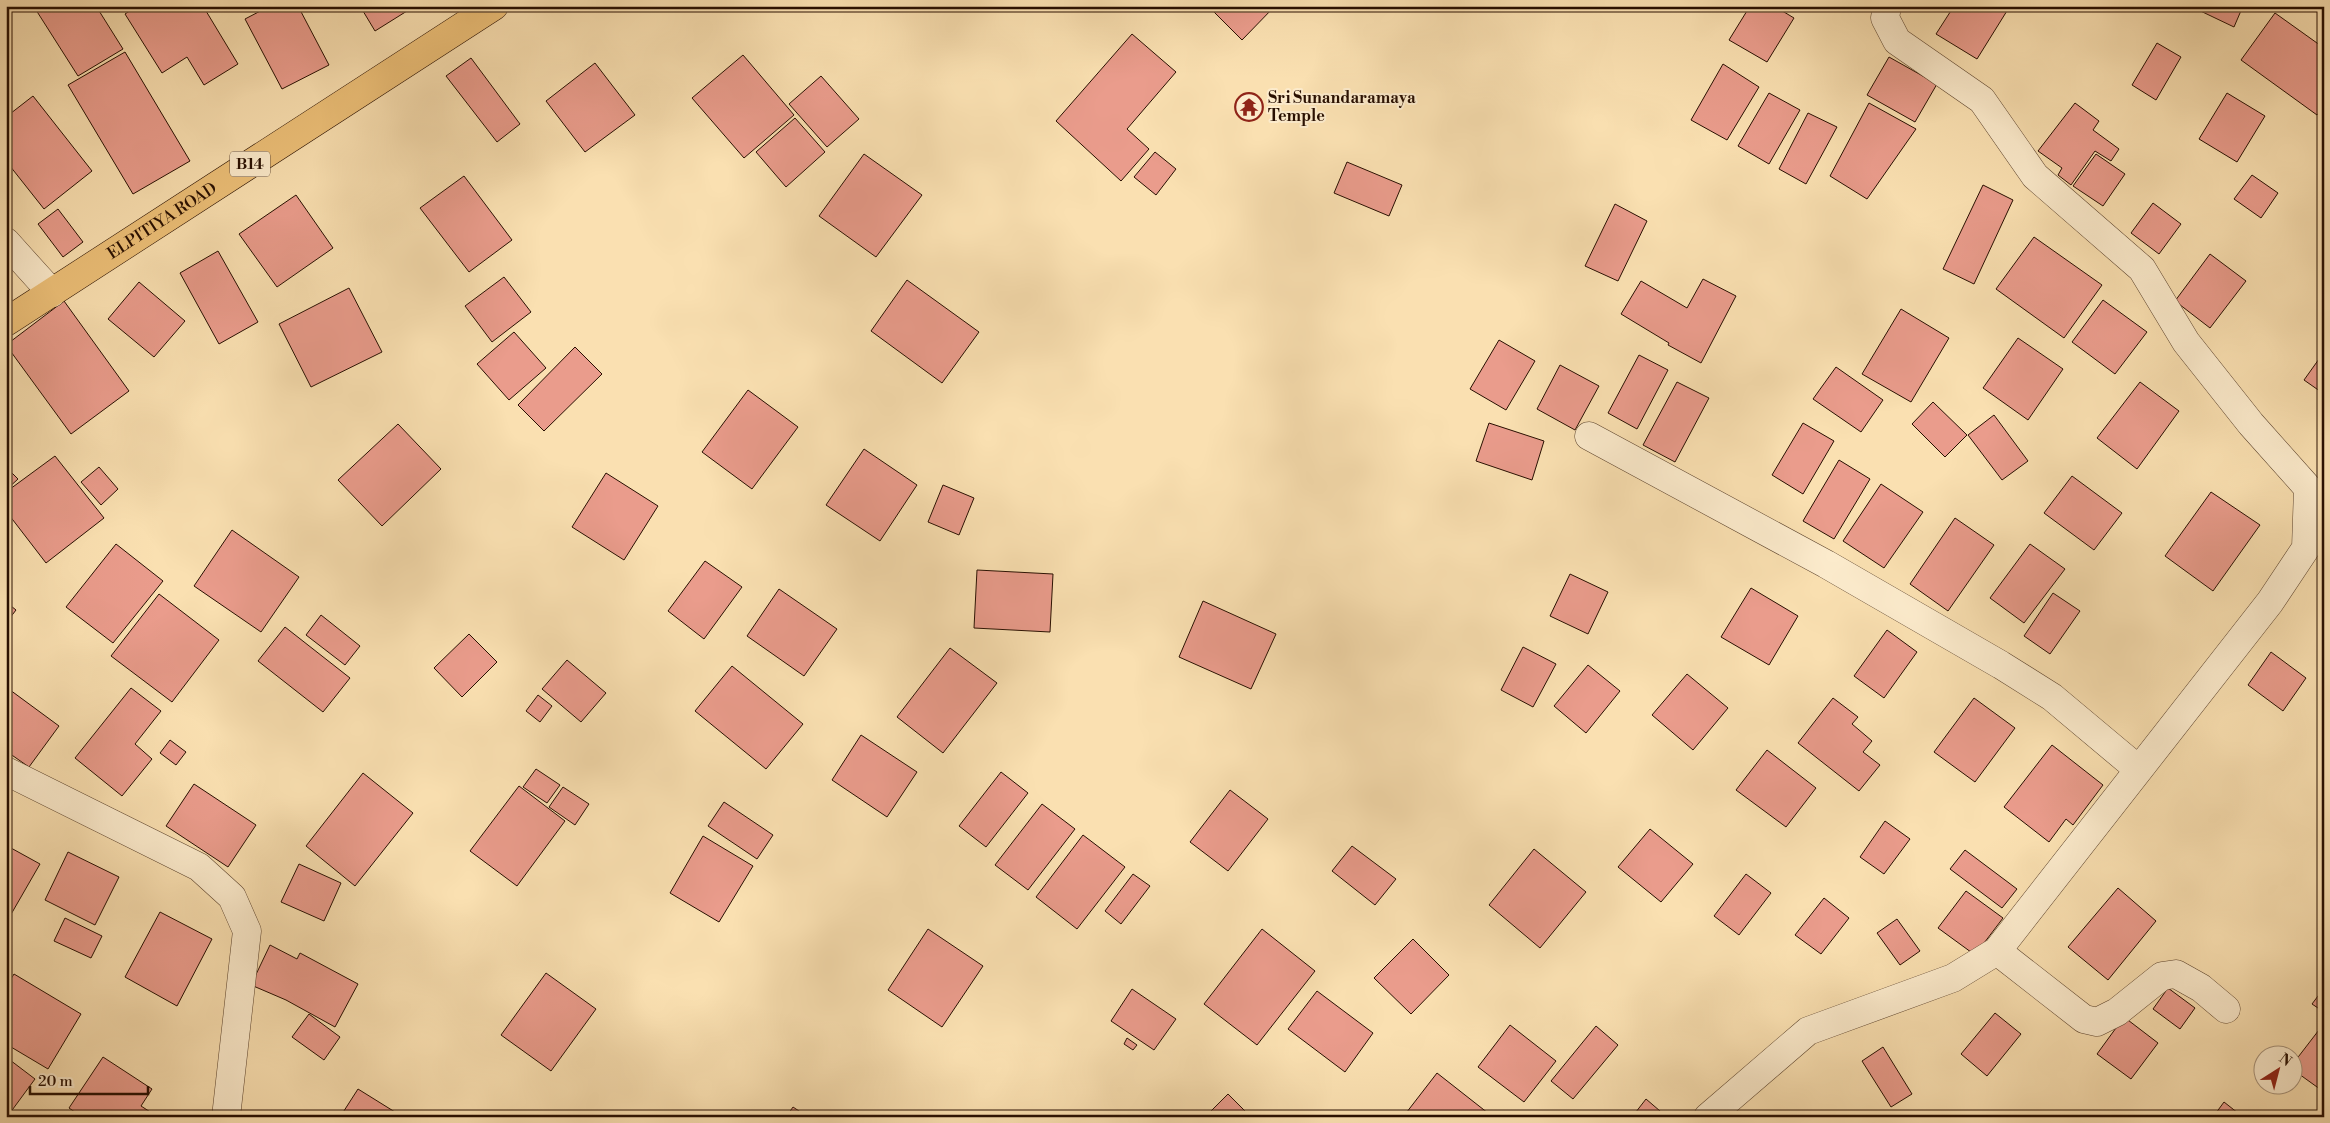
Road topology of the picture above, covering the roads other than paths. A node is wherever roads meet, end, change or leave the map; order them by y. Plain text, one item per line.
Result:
1 (494, 6) edge
2 (1887, 6) edge
3 (6, 242) edge
4 (52, 293) junction
5 (6, 322) edge
6 (1590, 436) dead end
7 (2316, 501) edge
8 (2138, 770) junction
9 (6, 771) edge
10 (1997, 951) junction
11 (2226, 1009) dead end
12 (226, 1117) edge
13 (1708, 1117) edge

1 - 4 main road, ELPITIYA ROAD / B14
2 - 7 street
3 - 4 street
4 - 5 main road, ELPITIYA ROAD / B14
6 - 8 street
7 - 8 street
8 - 10 street
9 - 12 street
10 - 11 street
10 - 13 street

